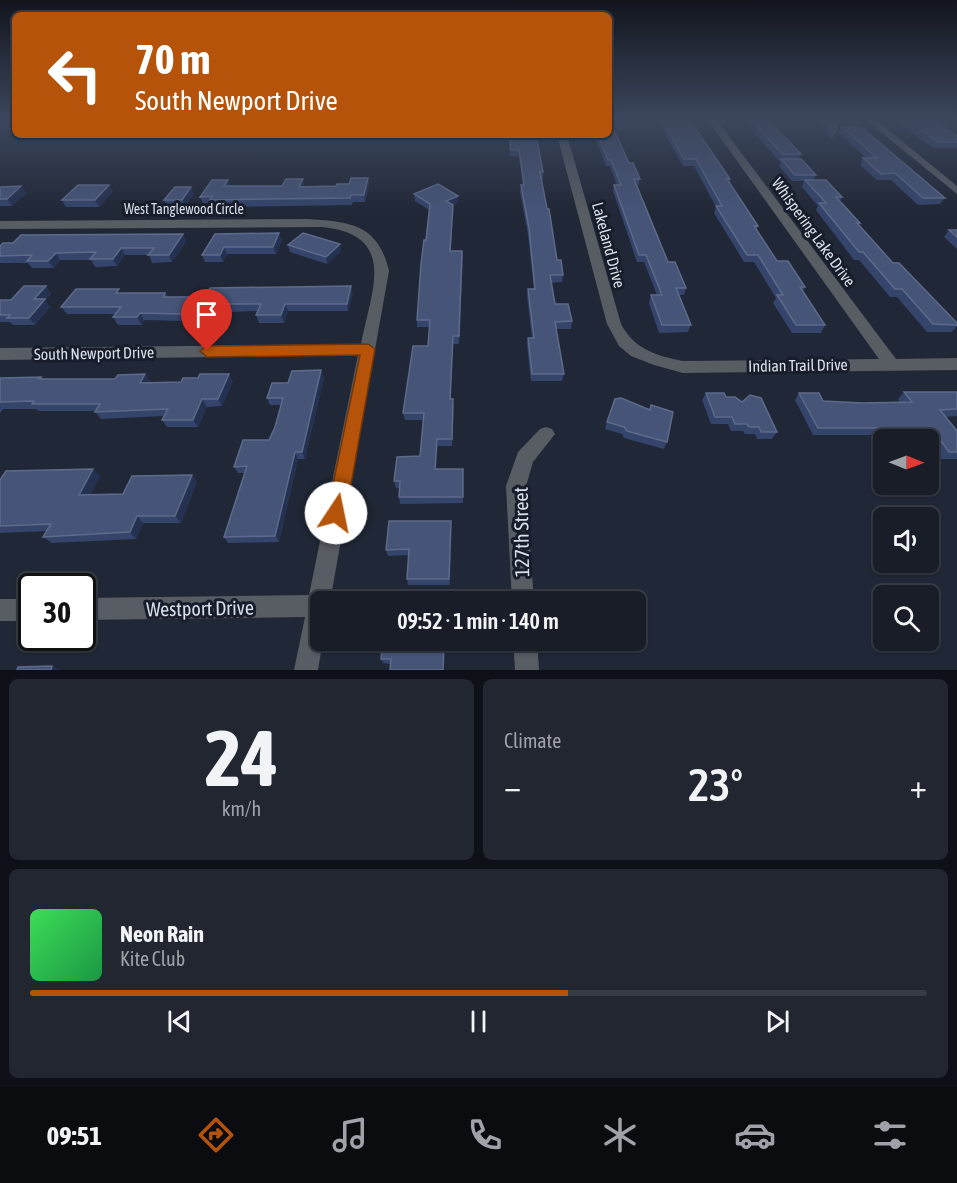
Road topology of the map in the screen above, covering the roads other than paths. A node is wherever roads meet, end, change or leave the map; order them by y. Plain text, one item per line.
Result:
1 (566, 150) edge
2 (734, 150) edge
3 (907, 150) edge
4 (957, 191) edge
5 (0, 225) edge
6 (368, 349) junction
7 (642, 353) joint
8 (0, 354) edge
9 (891, 364) junction
10 (957, 364) edge
11 (546, 435) dead end
12 (321, 591) edge
13 (522, 591) edge
14 (310, 606) edge
15 (96, 609) edge
16 (0, 610) edge
17 (18, 610) edge
18 (310, 649) edge
19 (526, 651) edge
20 (306, 670) edge
21 (527, 670) edge

1 - 7 street, Lakeland Drive
2 - 9 street, Whispering Lake Drive
3 - 4 street
5 - 6 street, West Tanglewood Circle
6 - 8 street, South Newport Drive
6 - 12 street
7 - 9 street, Indian Trail Drive
9 - 10 street, Indian Trail Drive
11 - 13 street, 127th Street
14 - 15 street, Westport Drive
16 - 17 street
18 - 20 street
19 - 21 street

